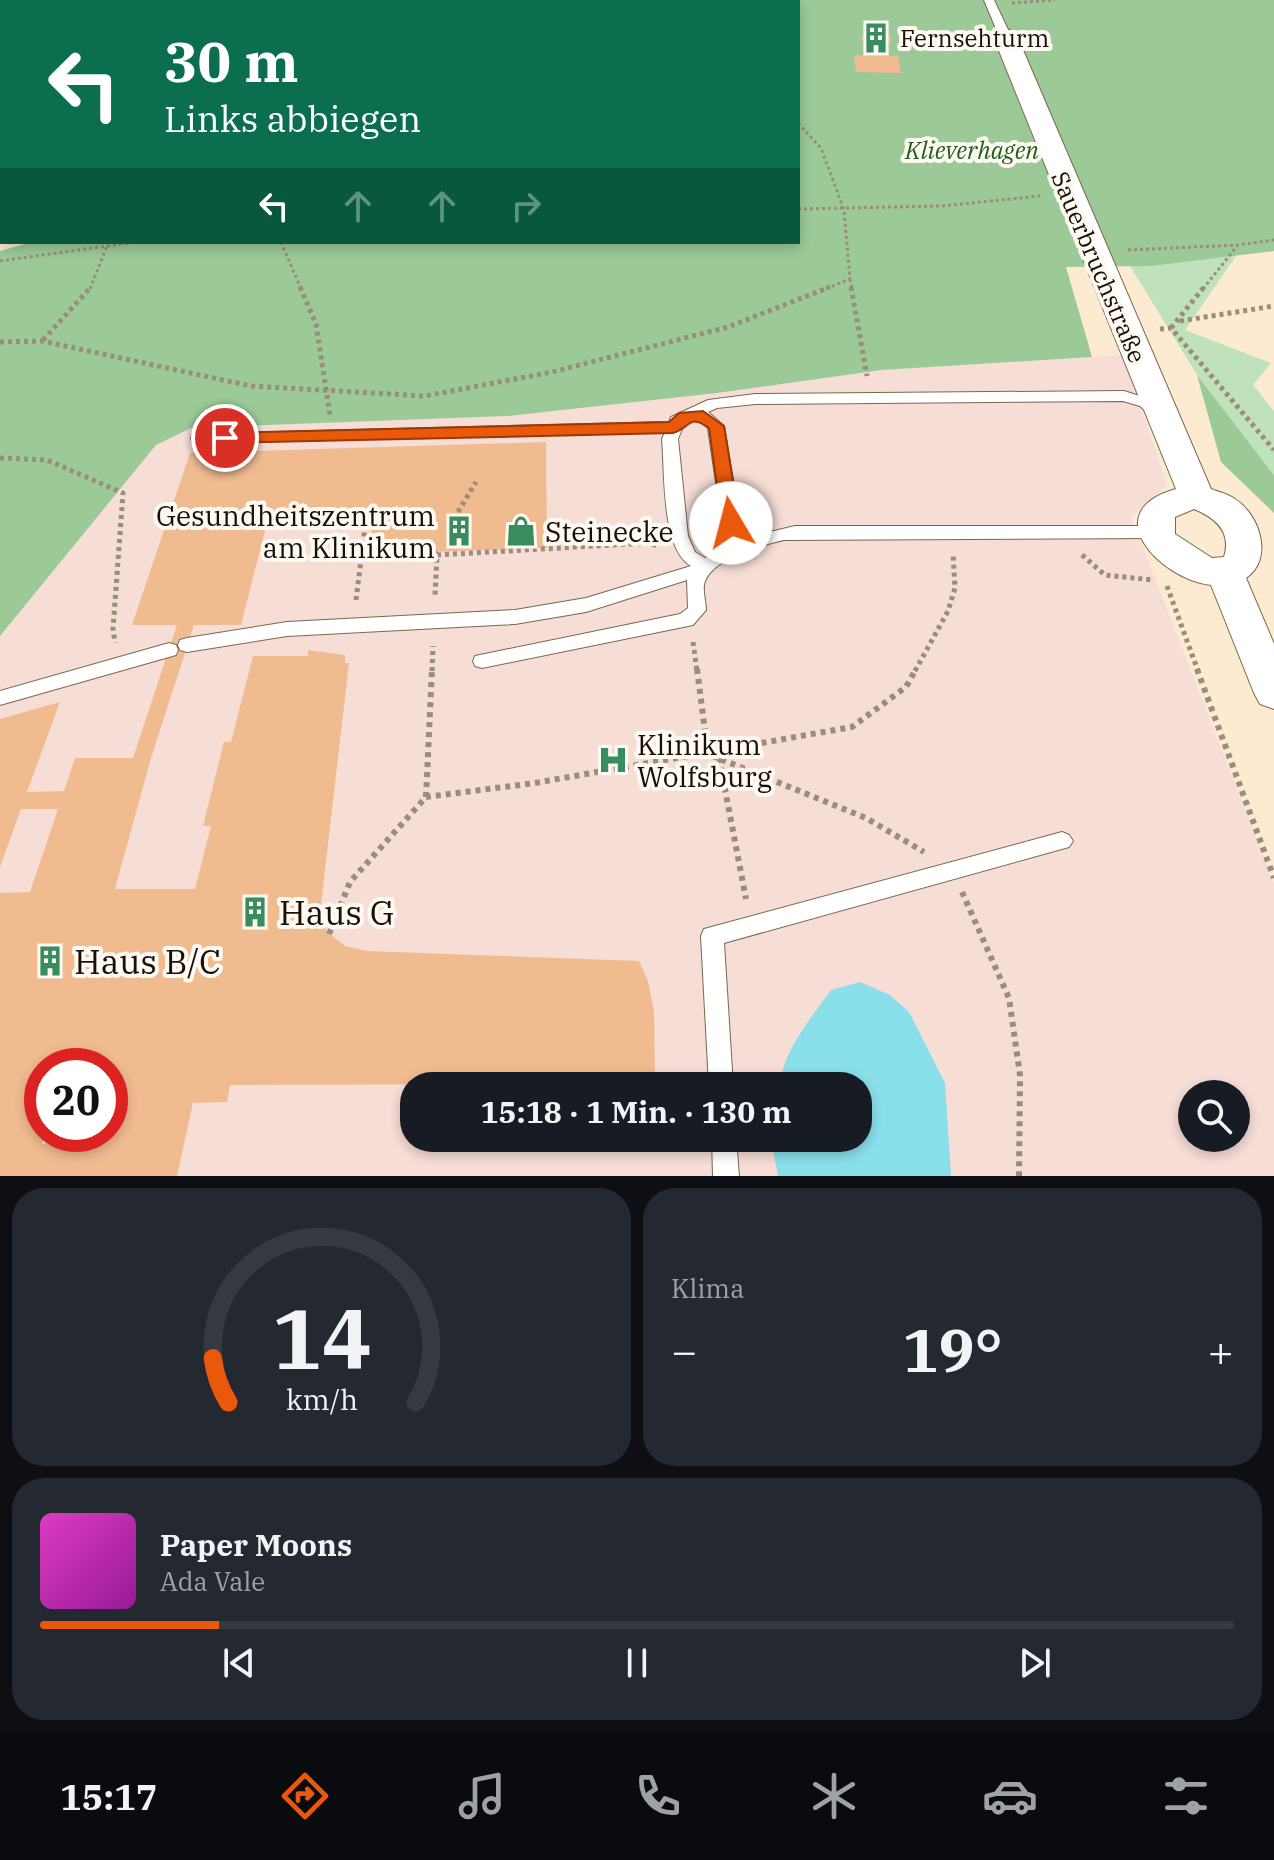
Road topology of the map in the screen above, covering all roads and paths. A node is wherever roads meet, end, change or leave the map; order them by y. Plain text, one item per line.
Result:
1 (1055, 0) edge
2 (990, 2) edge
3 (1005, 36) joint
4 (800, 125) edge
5 (1068, 193) junction
6 (800, 209) edge
7 (844, 210) junction
8 (1274, 240) edge
9 (122, 244) edge
10 (282, 244) edge
11 (1238, 245) junction
12 (107, 246) junction
13 (1092, 250) junction
14 (0, 261) edge
15 (850, 279) junction
16 (1274, 306) edge
17 (1178, 321) junction
18 (1171, 328) junction
19 (1125, 329) junction
20 (42, 341) junction
21 (0, 342) edge
22 (328, 390) junction
23 (871, 399) junction
24 (1162, 417) junction
25 (679, 422) junction
26 (333, 436) junction
27 (199, 438) dead end
28 (1274, 450) edge
29 (0, 458) edge
30 (476, 482) dead end
31 (1197, 497) junction
32 (367, 512) dead end
33 (458, 512) dead end
34 (1156, 532) junction
35 (949, 533) junction
36 (745, 545) junction
37 (1075, 549) dead end
38 (688, 556) junction
39 (708, 567) junction
40 (1225, 572) junction
41 (689, 617) junction
42 (434, 621) junction
43 (353, 625) junction
44 (482, 661) dead end
45 (118, 664) junction
46 (1274, 693) edge
47 (0, 698) edge
48 (708, 754) junction
49 (719, 758) junction
50 (426, 797) junction
51 (1062, 841) dead end
52 (953, 870) junction
53 (1274, 878) edge
54 (734, 930) junction
55 (329, 934) dead end
56 (720, 1072) edge
57 (725, 1152) edge
58 (726, 1176) edge
59 (1019, 1176) edge

1 - 2 path
2 - 3 lane
3 - 5 street, Sauerbruchstraße
4 - 7 path
5 - 7 path
5 - 13 street, Sauerbruchstraße
6 - 7 path
7 - 15 path
8 - 11 path
9 - 12 path
10 - 22 path
11 - 13 path
11 - 17 path
12 - 14 path
12 - 20 path
13 - 19 street, Sauerbruchstraße
15 - 22 path
15 - 23 path
16 - 17 path
17 - 18 path
18 - 19 path
18 - 28 path
19 - 24 street, Sauerbruchstraße
20 - 21 path
20 - 22 path
22 - 26 path
23 - 24 lane
23 - 25 lane
24 - 31 street, Sauerbruchstraße
25 - 26 lane
25 - 36 lane
25 - 38 lane
26 - 27 lane
29 - 45 path
30 - 33 path
31 - 34 street
31 - 40 street
32 - 43 path
34 - 35 lane
34 - 40 street
35 - 36 lane
35 - 48 path
36 - 39 lane
37 - 53 path
38 - 39 lane
38 - 42 path
39 - 41 lane
39 - 42 lane
40 - 46 street
41 - 44 lane
41 - 48 path
42 - 43 lane
42 - 50 path
43 - 45 lane
45 - 47 lane
48 - 49 path
48 - 50 path
49 - 52 path
49 - 54 path
50 - 55 path
51 - 52 lane
52 - 54 lane
52 - 59 path
54 - 56 lane
57 - 58 lane

